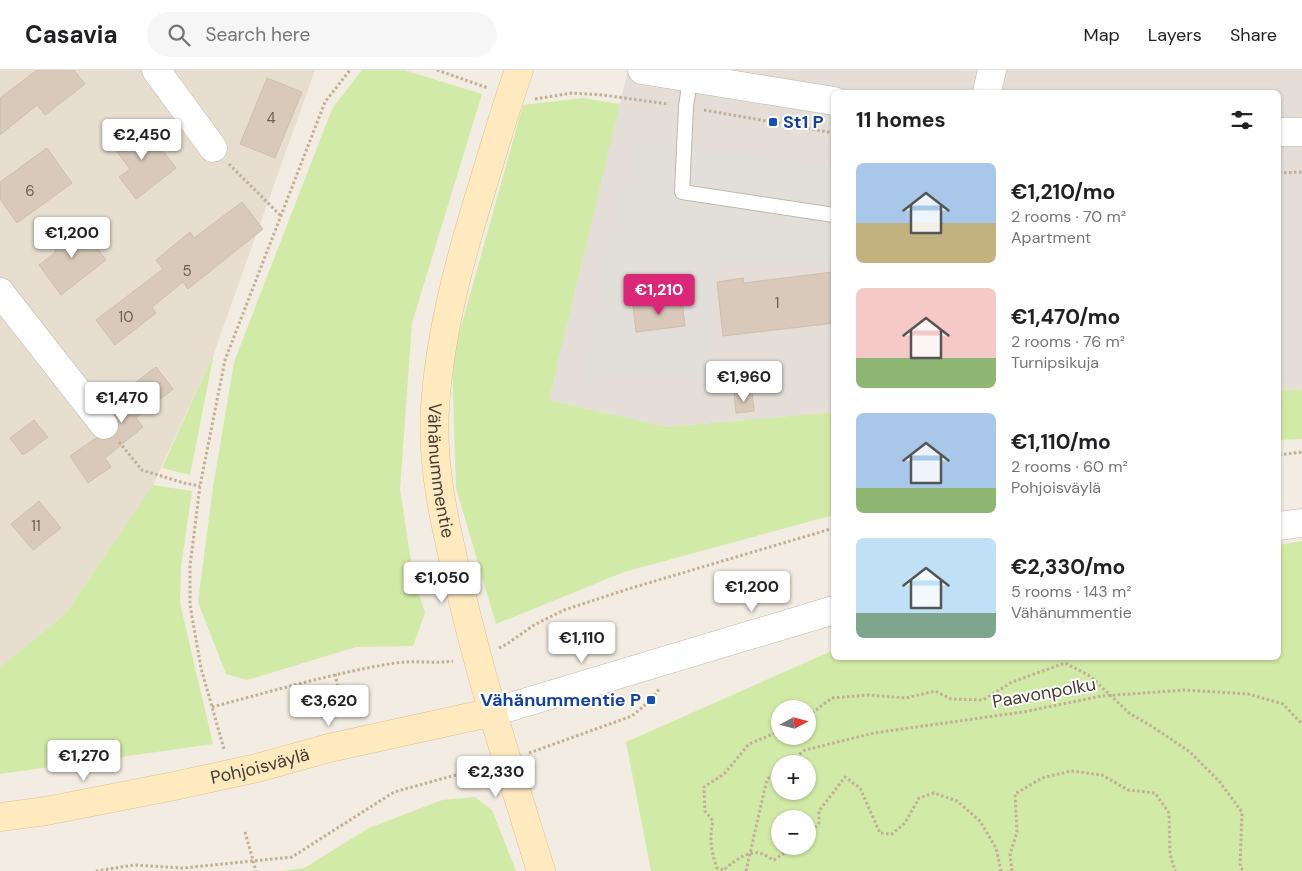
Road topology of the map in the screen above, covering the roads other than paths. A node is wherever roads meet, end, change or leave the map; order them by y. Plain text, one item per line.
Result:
1 (156, 70) edge
2 (642, 70) edge
3 (992, 70) edge
4 (690, 79) junction
5 (515, 82) edge
6 (987, 90) edge
7 (831, 101) edge
8 (1281, 132) edge
9 (1302, 132) edge
10 (213, 148) road end
11 (831, 215) edge
12 (0, 292) edge
13 (104, 424) road end
14 (1302, 523) edge
15 (1281, 526) edge
16 (831, 611) edge
17 (493, 712) junction
18 (0, 817) edge
19 (541, 871) edge

1 - 10 street
2 - 4 street
3 - 6 street
4 - 7 street
4 - 11 lane
5 - 17 main road, Vähänummentie
8 - 9 street
12 - 13 street
14 - 15 street
16 - 17 street, Pohjoisväylä
17 - 18 main road, Pohjoisväylä
17 - 19 main road, Vähänummentie

